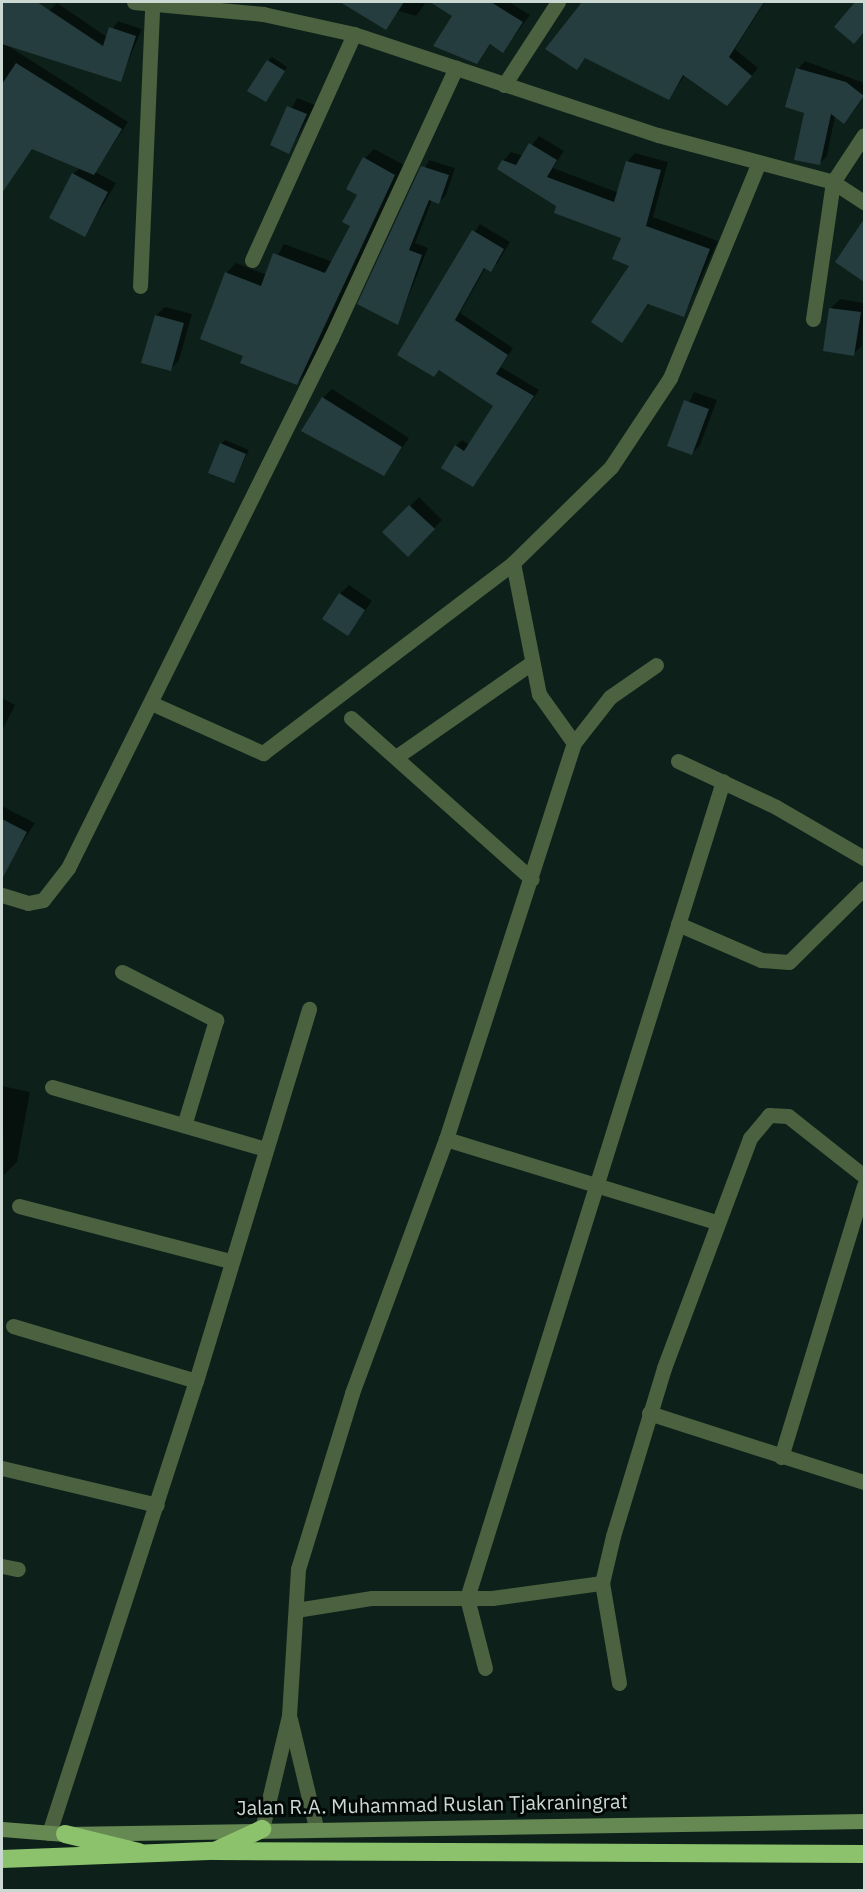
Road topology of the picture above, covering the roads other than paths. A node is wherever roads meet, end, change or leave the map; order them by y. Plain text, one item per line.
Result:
1 (134, 2) edge
2 (558, 2) edge
3 (152, 6) junction
4 (354, 34) junction
5 (456, 67) junction
6 (504, 85) junction
7 (864, 135) edge
8 (758, 165) junction
9 (833, 182) junction
10 (864, 202) edge
11 (252, 260) dead end
12 (140, 286) dead end
13 (813, 319) dead end
14 (513, 563) junction
15 (530, 664) junction
16 (656, 665) dead end
17 (152, 703) junction
18 (351, 717) dead end
19 (574, 743) junction
20 (396, 757) junction
21 (678, 761) dead end
22 (723, 781) junction
23 (864, 858) edge
24 (532, 879) junction
25 (864, 888) edge
26 (2, 895) edge
27 (678, 924) junction
28 (122, 972) dead end
29 (309, 1009) dead end
30 (52, 1087) dead end
31 (184, 1125) junction
32 (446, 1139) junction
33 (265, 1149) junction
34 (864, 1176) edge
35 (592, 1185) junction
36 (864, 1185) edge
37 (19, 1206) dead end
38 (716, 1222) junction
39 (230, 1261) junction
40 (13, 1326) dead end
41 (196, 1381) junction
42 (649, 1413) junction
43 (781, 1457) junction
44 (2, 1468) edge
45 (864, 1482) edge
46 (156, 1505) junction
47 (2, 1566) edge
48 (18, 1569) dead end
49 (602, 1582) junction
50 (466, 1598) junction
51 (296, 1610) junction
52 (486, 1668) dead end
53 (618, 1683) dead end
54 (289, 1716) junction
55 (864, 1821) edge
56 (316, 1827) junction
57 (2, 1829) edge
58 (262, 1829) junction
59 (57, 1834) junction
60 (215, 1851) junction
61 (864, 1854) edge
62 (152, 1856) junction
63 (2, 1859) edge

1 - 3 street
2 - 6 street
3 - 4 street
3 - 12 street
4 - 5 street
4 - 11 street
5 - 6 street
5 - 17 street
6 - 8 street
7 - 9 street
8 - 9 street
8 - 14 street
9 - 10 street
9 - 13 street
14 - 15 street
14 - 17 street
15 - 19 street
15 - 20 street
16 - 19 street
17 - 26 street
18 - 20 street
19 - 24 street
20 - 24 street
21 - 22 street
22 - 23 street
22 - 27 street
24 - 32 street
25 - 27 street
27 - 35 street
28 - 31 street
29 - 33 street
30 - 31 street
31 - 33 street
32 - 35 street
32 - 51 street
33 - 39 street
34 - 38 street
35 - 38 street
35 - 50 street
36 - 43 street
37 - 39 street
38 - 42 street
39 - 41 street
40 - 41 street
41 - 46 street
42 - 43 street
42 - 49 street
43 - 45 street
44 - 46 street
46 - 59 street
47 - 48 street
49 - 50 street
49 - 53 street
50 - 51 street
50 - 52 street
51 - 54 street
54 - 56 street
54 - 58 street
55 - 56 street, Jalan R.A. Muhammad Ruslan Tjakraningrat
56 - 58 street, Jalan R.A. Muhammad Ruslan Tjakraningrat
57 - 59 street, Jalan R.A. Muhammad Ruslan Tjakraningrat
58 - 59 street, Jalan R.A. Muhammad Ruslan Tjakraningrat
58 - 60 highway
59 - 62 highway
60 - 61 highway
60 - 62 highway
62 - 63 highway

